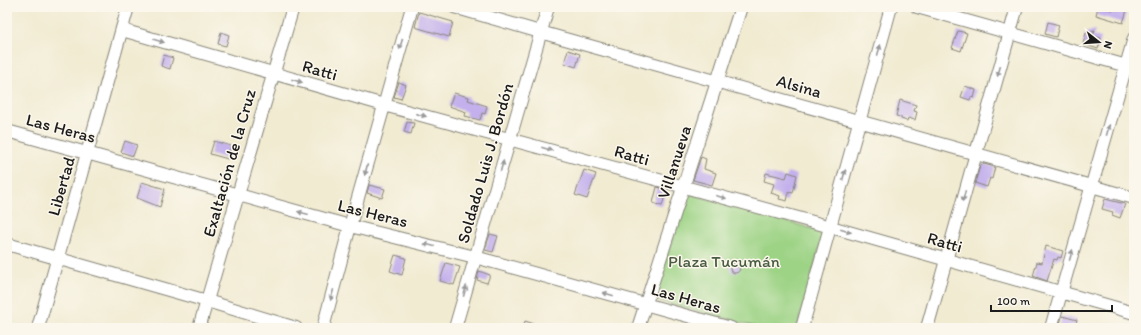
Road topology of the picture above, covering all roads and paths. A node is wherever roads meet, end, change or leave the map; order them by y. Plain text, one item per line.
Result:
1 (128, 7) edge
2 (293, 7) edge
3 (412, 7) edge
4 (454, 7) edge
5 (548, 7) edge
6 (741, 7) edge
7 (891, 7) edge
8 (918, 7) edge
9 (1017, 7) edge
10 (122, 30) junction
11 (540, 32) junction
12 (1010, 33) junction
13 (1134, 38) edge
14 (1130, 67) edge
15 (273, 74) junction
16 (718, 81) junction
17 (384, 105) junction
18 (859, 121) junction
19 (7, 131) edge
20 (510, 139) junction
21 (88, 153) junction
22 (976, 154) junction
23 (1091, 186) junction
24 (683, 187) junction
25 (238, 195) junction
26 (1134, 198) edge
27 (350, 226) junction
28 (830, 227) junction
29 (7, 244) edge
30 (475, 257) junction
31 (58, 258) junction
32 (947, 260) junction
33 (1060, 292) junction
34 (207, 301) junction
35 (646, 304) junction
36 (1134, 313) edge
37 (38, 328) edge
38 (199, 328) edge
39 (296, 328) edge
40 (324, 328) edge
41 (454, 328) edge
42 (638, 328) edge
43 (731, 328) edge
44 (802, 328) edge
45 (927, 328) edge
46 (1050, 328) edge

1 - 10 street, Libertad
2 - 15 street, Exaltación de la Cruz
3 -> 17 street
4 - 11 street, Alsina
5 - 11 street, Soldado Luis J. Bordón
6 - 16 street, Villanueva
18 -> 7 street
8 - 12 street
9 - 12 street
10 -> 15 street, Ratti
10 - 21 street, Libertad
11 - 16 street, Alsina
11 - 20 street, Soldado Luis J. Bordón
12 - 14 street
12 -> 22 street
13 - 14 street
23 -> 14 street
15 -> 17 street, Ratti
15 - 25 street, Exaltación de la Cruz
16 - 18 street, Alsina
16 - 24 street, Villanueva
17 -> 20 street, Ratti
17 -> 27 street
18 - 22 street, Alsina
28 -> 18 street
19 - 21 street, Las Heras
20 -> 24 street, Ratti
30 -> 20 street, Soldado Luis J. Bordón
21 - 25 street, Las Heras
21 - 31 street, Libertad
22 - 23 street, Alsina
22 -> 32 street
23 - 26 street, Alsina
33 -> 23 street
24 -> 28 street, Ratti
24 - 35 street, Villanueva
27 -> 25 street, Las Heras
25 - 34 street, Exaltación de la Cruz
30 -> 27 street, Las Heras
27 -> 40 street
28 -> 32 street, Ratti
28 - 44 street
29 - 31 street
35 -> 30 street, Las Heras
41 -> 30 street, Soldado Luis J. Bordón
31 - 34 street
31 - 37 street, Libertad
32 - 33 street, Ratti
32 - 45 street
33 - 36 street, Ratti
33 - 46 street
34 - 38 street, Exaltación de la Cruz
34 - 39 street
35 - 42 street, Villanueva
35 - 43 street, Las Heras

